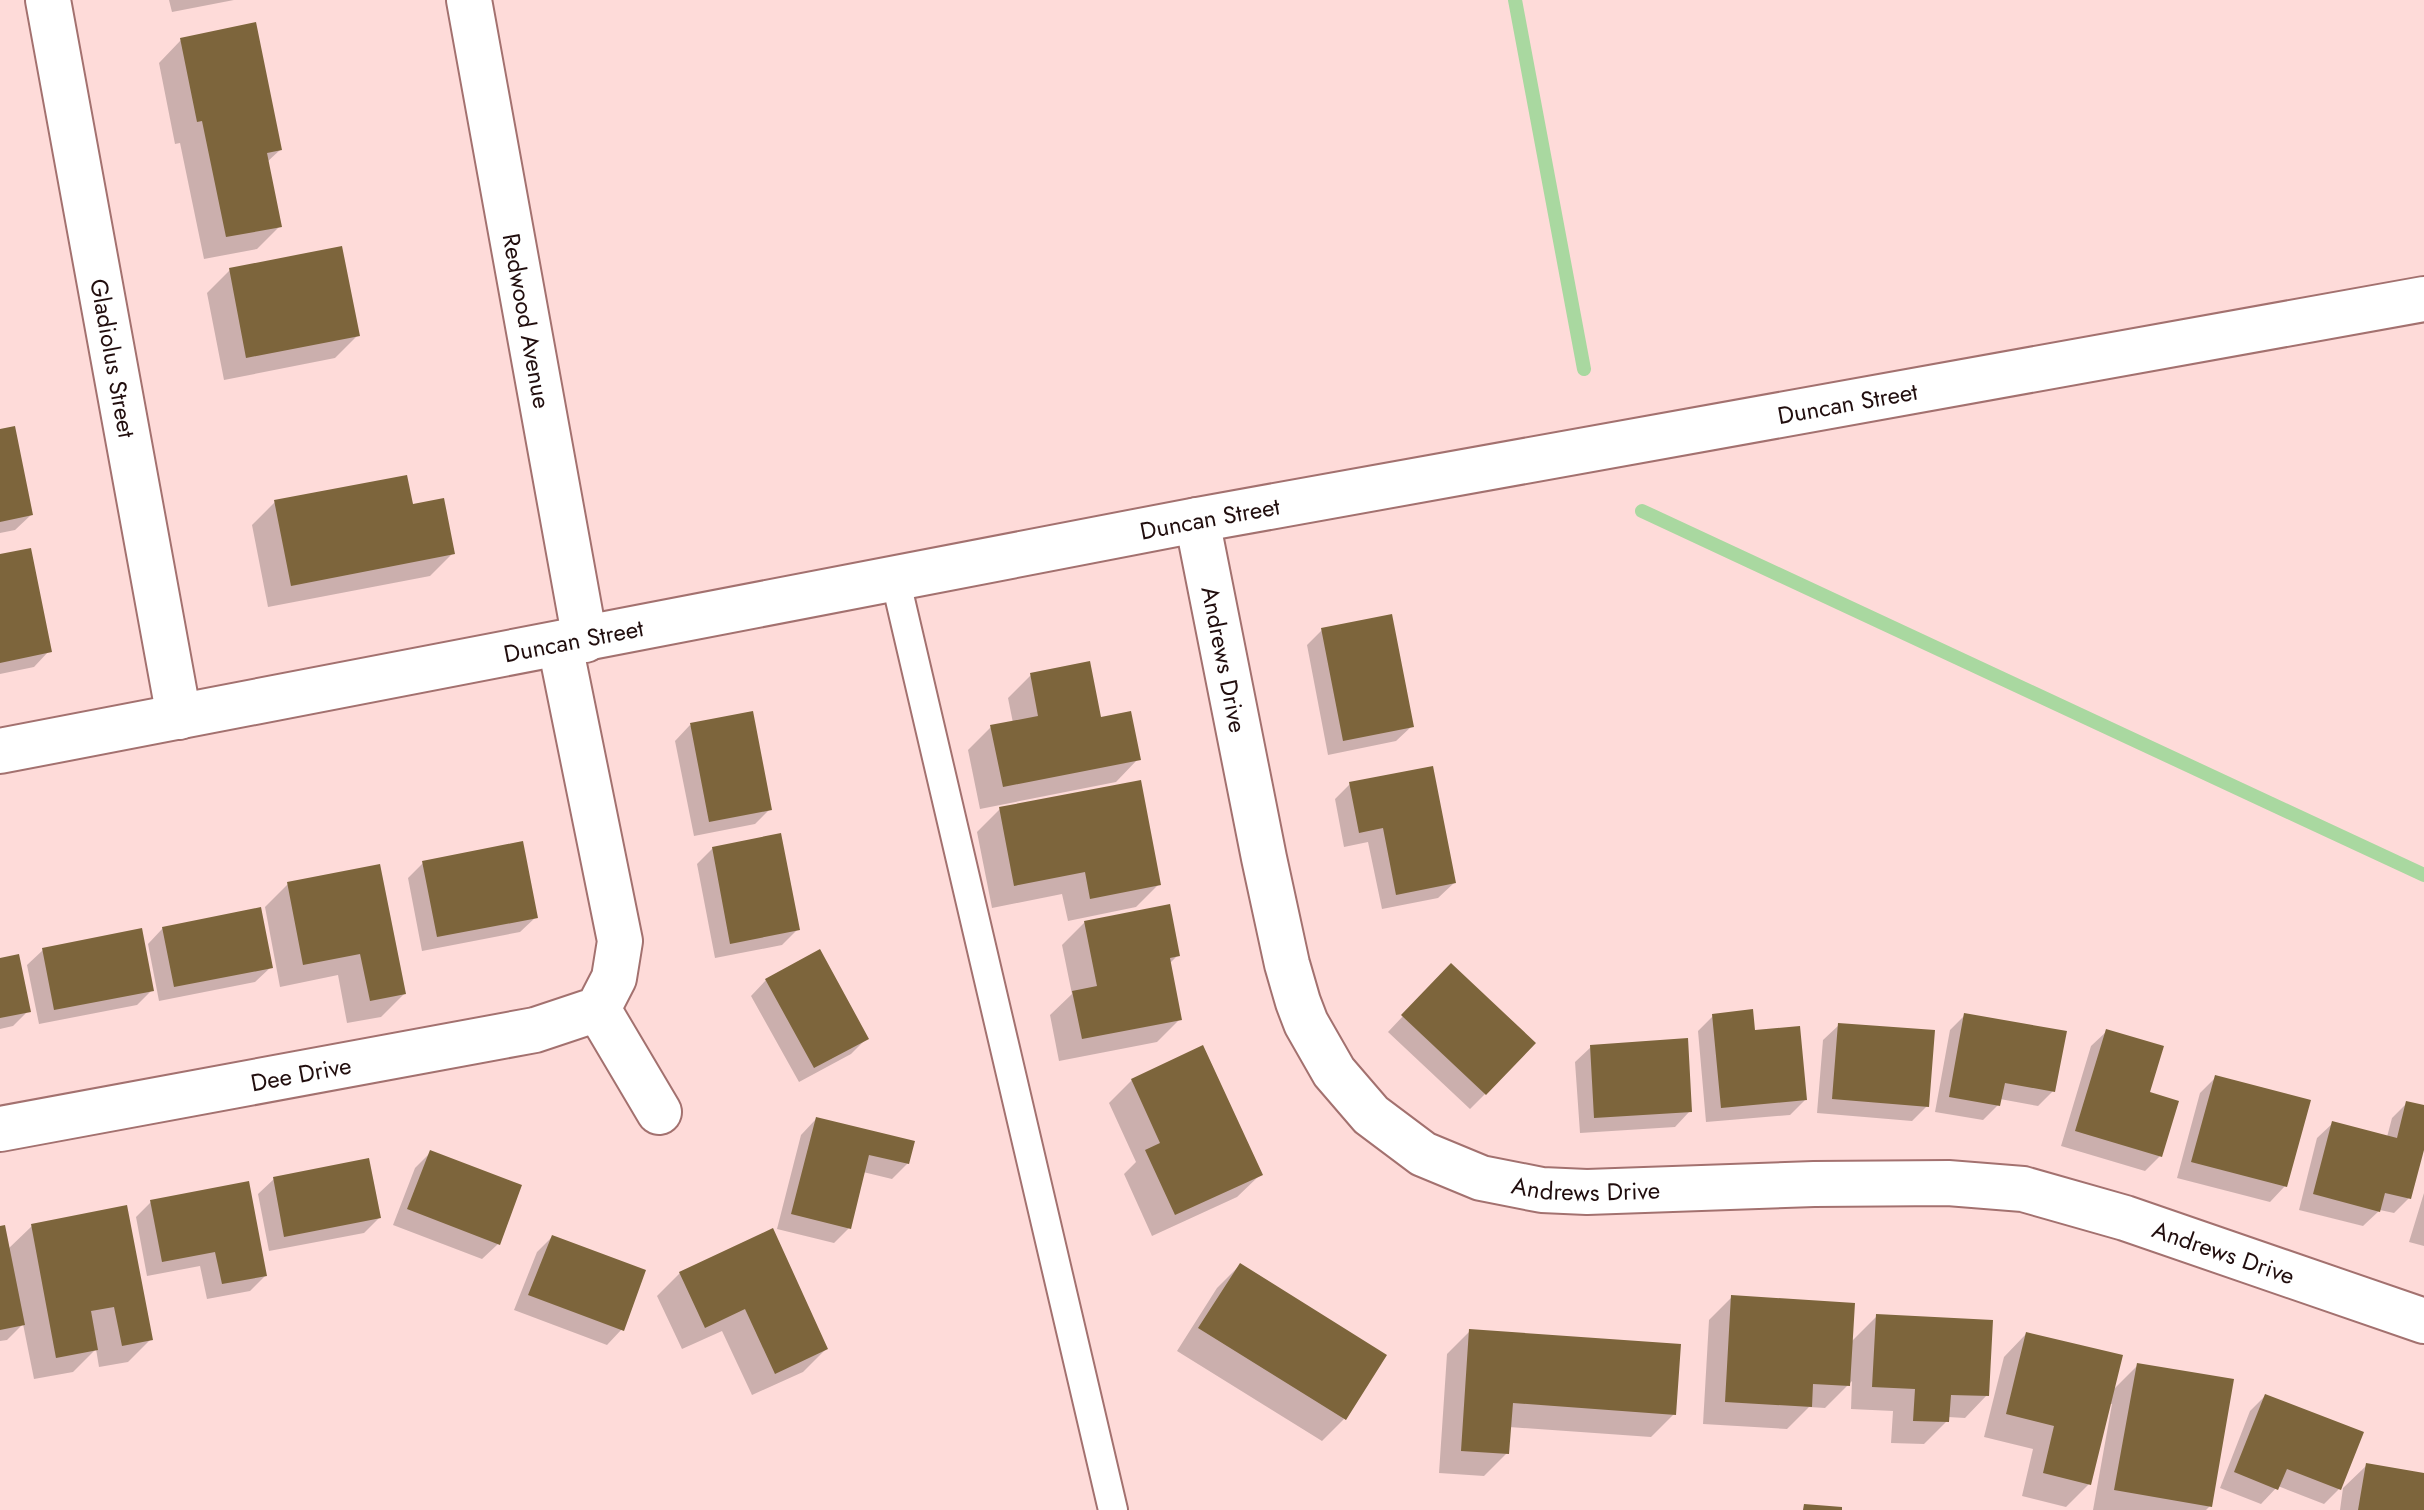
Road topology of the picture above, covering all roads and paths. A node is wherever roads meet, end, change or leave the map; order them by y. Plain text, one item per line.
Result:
1 (48, 0) edge
2 (469, 0) edge
3 (2424, 299) edge
4 (1197, 520) junction
5 (895, 578) junction
6 (572, 642) junction
7 (179, 717) junction
8 (0, 751) edge
9 (598, 1009) junction
10 (659, 1112) dead end
11 (0, 1129) edge
12 (2424, 1321) edge
13 (1113, 1510) edge

1 - 7 street, Gladiolus Street
2 - 6 street, Redwood Avenue
3 - 4 street, Duncan Street
4 - 5 street, Duncan Street
4 - 12 street, Andrews Drive
5 - 6 street, Duncan Street
5 - 13 lane
6 - 7 street, Duncan Street
6 - 9 street
7 - 8 street, Duncan Street
9 - 10 street
9 - 11 street, Dee Drive

